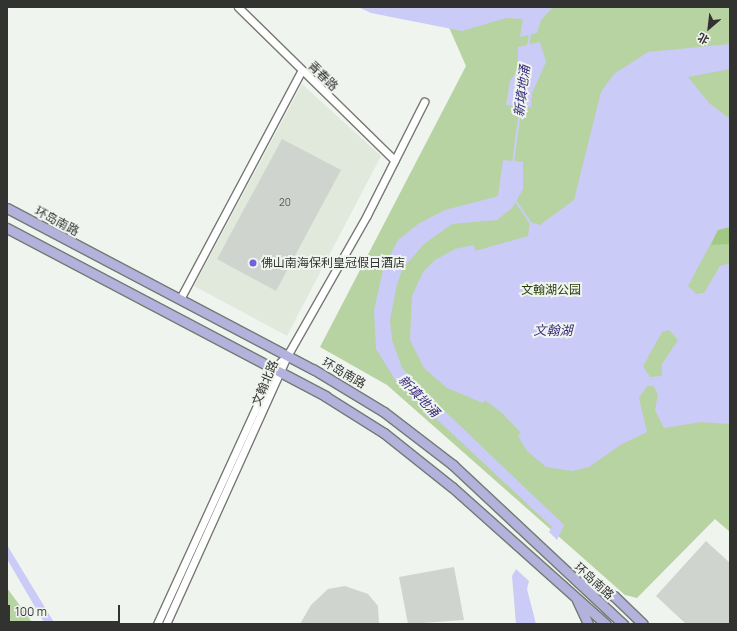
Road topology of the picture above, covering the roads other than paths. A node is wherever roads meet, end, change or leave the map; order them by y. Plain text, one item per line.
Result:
1 (238, 7) edge
2 (302, 70) junction
3 (424, 102) dead end
4 (394, 160) junction
5 (7, 208) edge
6 (7, 228) edge
7 (180, 299) junction
8 (287, 356) junction
9 (274, 368) junction
10 (282, 373) junction
11 (573, 578) junction
12 (575, 595) junction
13 (157, 624) edge
14 (166, 624) edge
15 (588, 624) edge
16 (606, 624) edge
17 (623, 624) edge
18 (643, 624) edge

1 - 2 street, 青春路
2 - 4 street, 青春路
2 - 7 street
3 - 4 street
4 - 8 street
5 - 7 main road, 环岛南路
6 - 9 main road, 环岛南路
7 - 8 main road, 环岛南路
8 - 9 street, 文翰北路
8 - 10 street, 文翰北路
8 - 11 main road, 环岛南路
9 - 10 main road, 环岛南路
9 - 13 street, 文翰北路
10 - 12 main road, 环岛南路
10 - 14 street, 文翰北路
11 - 17 main road, 环岛南路
11 - 18 main road
12 - 15 main road
12 - 16 main road, 环岛南路

